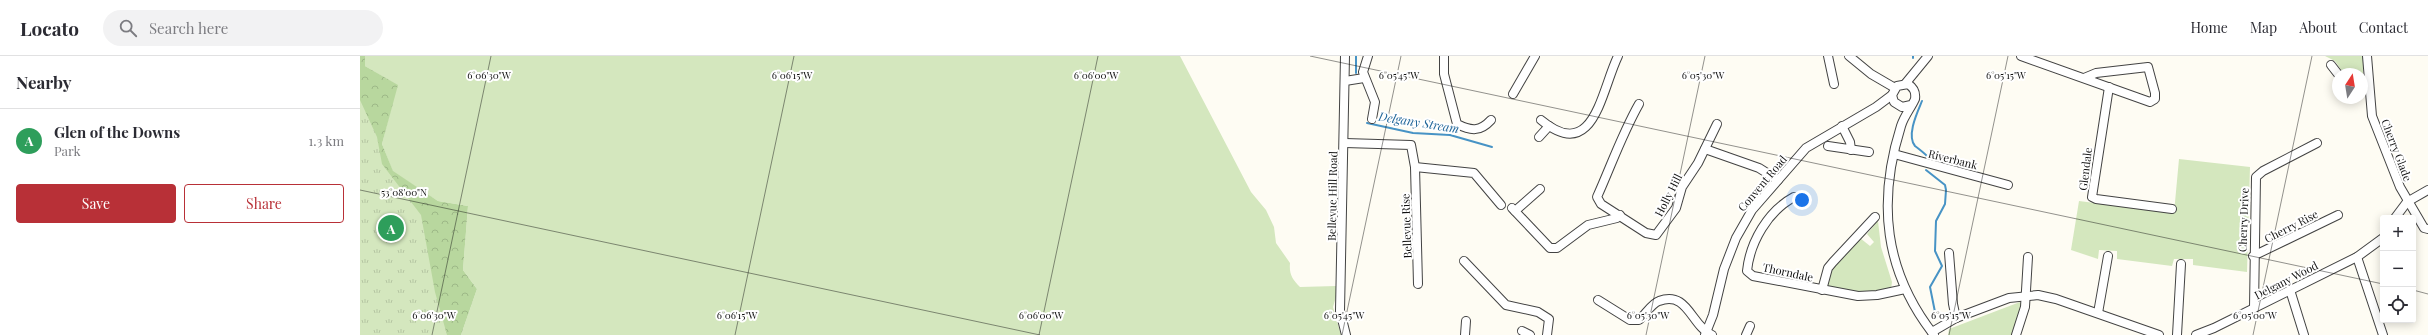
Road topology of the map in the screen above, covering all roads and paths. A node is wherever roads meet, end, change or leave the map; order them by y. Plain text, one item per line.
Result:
1 (1345, 56) edge
2 (1368, 56) edge
3 (1444, 56) edge
4 (1535, 56) edge
5 (1618, 56) edge
6 (1828, 56) edge
7 (1849, 56) edge
8 (1928, 56) edge
9 (2020, 56) edge
10 (2368, 56) edge
11 (2331, 65) dead end
12 (2333, 68) edge
13 (2367, 68) edge
14 (1918, 70) junction
15 (1364, 78) junction
16 (2084, 78) junction
17 (1345, 81) junction
18 (1834, 84) dead end
19 (1905, 84) junction
20 (2109, 87) junction
21 (1914, 88) junction
22 (1893, 92) junction
23 (1513, 94) dead end
24 (2368, 94) edge
25 (1639, 104) dead end
26 (1898, 105) junction
27 (1911, 105) junction
28 (1876, 107) junction
29 (1372, 119) dead end
30 (1491, 120) dead end
31 (1541, 120) dead end
32 (1717, 124) dead end
33 (1901, 124) junction
34 (1549, 126) junction
35 (1842, 126) junction
36 (1539, 137) dead end
37 (1345, 143) junction
38 (2317, 144) dead end
39 (1828, 146) dead end
40 (1705, 149) junction
41 (1851, 150) junction
42 (1869, 152) dead end
43 (1894, 154) junction
44 (1415, 167) junction
45 (1778, 180) junction
46 (2008, 185) dead end
47 (1540, 189) dead end
48 (2428, 190) edge
49 (1794, 197) dead end
50 (2408, 202) junction
51 (1501, 205) dead end
52 (2172, 209) dead end
53 (1620, 215) junction
54 (2338, 215) dead end
55 (2397, 215) edge
56 (1875, 216) dead end
57 (2428, 229) edge
58 (2380, 240) edge
59 (1949, 253) dead end
60 (2108, 256) dead end
61 (2253, 256) junction
62 (2028, 257) dead end
63 (2356, 257) junction
64 (1464, 261) dead end
65 (2181, 264) dead end
66 (1418, 284) dead end
67 (1905, 289) junction
68 (1822, 290) junction
69 (2290, 290) junction
70 (2026, 295) junction
71 (1598, 300) dead end
72 (2254, 308) junction
73 (2098, 313) junction
74 (1956, 318) junction
75 (1466, 321) dead end
76 (1750, 326) dead end
77 (1522, 331) dead end
78 (2215, 332) edge
79 (1933, 333) edge
80 (1708, 334) edge
81 (1346, 335) edge
82 (1465, 335) edge
83 (1530, 335) edge
84 (1547, 335) edge
85 (1746, 335) edge
86 (2016, 335) edge
87 (2158, 335) edge
88 (2177, 335) edge
89 (2196, 335) edge
90 (2304, 335) edge
91 (2382, 335) edge

1 - 17 street, Bellevue Hill Road
2 - 15 street
3 - 30 street
4 - 23 street
5 - 34 street
6 - 18 street
7 - 22 street
8 - 14 street
9 - 16 street
10 - 13 street, Cherry Glade
11 - 12 street
14 - 19 street
14 - 21 street
15 - 17 street
15 - 29 street
16 - 20 street
16 - 20 street
17 - 37 street, Bellevue Hill Road
19 - 21 street
19 - 22 street
20 - 52 street, Glendale
21 - 27 street
22 - 26 street
22 - 28 street, Convent Road
24 - 50 street, Cherry Glade
25 - 53 street, Holly Hill
26 - 27 street
26 - 28 street, Convent Road
26 - 33 street
27 - 33 street
28 - 35 street, Convent Road
31 - 34 street
32 - 40 street, Holly Hill
33 - 43 street
34 - 36 street
35 - 41 street
35 - 45 street, Convent Road
37 - 44 street, Bellevue Rise
37 - 81 street, Bellevue Hill Road
38 - 61 street, Cherry Drive
39 - 41 street
40 - 45 street
40 - 53 street, Holly Hill
41 - 42 street
43 - 46 street, Riverbank
43 - 67 street
44 - 51 street
44 - 66 street, Bellevue Rise
45 - 80 street, Convent Road
47 - 53 street
48 - 50 street
49 - 68 street, Thorndale
50 - 55 street
50 - 57 street, Cherry Glade
54 - 61 street, Cherry Rise
56 - 68 street, Thorndale
58 - 63 street, Delgany Wood
59 - 74 street
60 - 73 street
61 - 72 street, Cherry Drive
62 - 70 street
63 - 69 street, Delgany Wood
63 - 91 street
64 - 84 street
65 - 88 street
67 - 68 street, Thorndale
67 - 79 street
69 - 72 street, Delgany Wood
69 - 90 street
70 - 73 street
70 - 74 street
70 - 86 street
71 - 80 street
72 - 78 street, Delgany Wood
73 - 87 street
74 - 79 street
75 - 82 street
76 - 85 street
77 - 83 street
78 - 89 street, Delgany Wood

